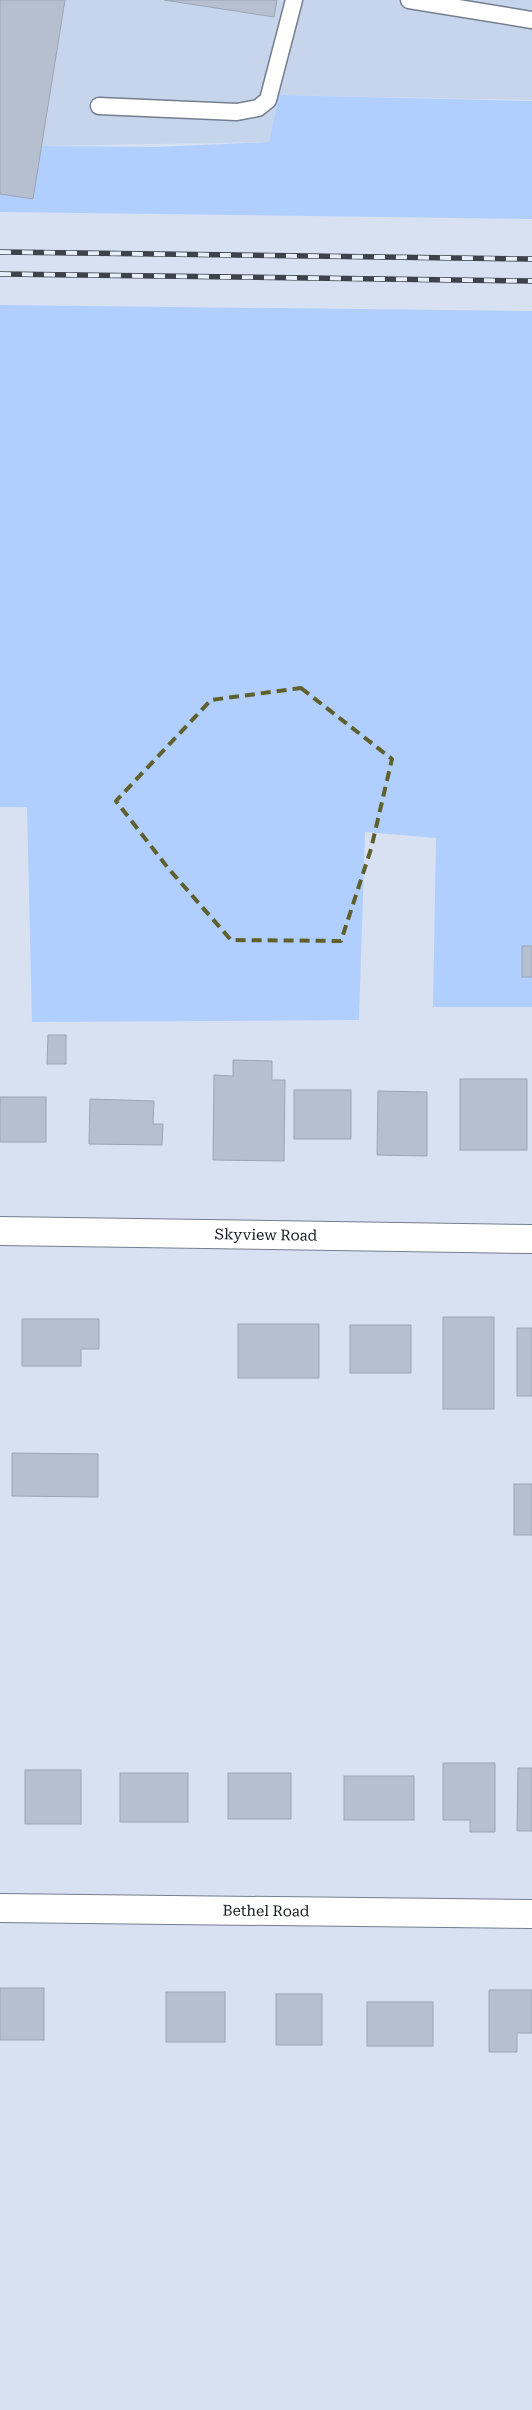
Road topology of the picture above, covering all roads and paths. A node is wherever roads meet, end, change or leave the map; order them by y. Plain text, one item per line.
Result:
1 (294, 0) edge
2 (409, 0) edge
3 (532, 20) edge
4 (99, 106) dead end
5 (0, 1231) edge
6 (532, 1239) edge
7 (0, 1908) edge
8 (532, 1914) edge

1 - 4 lane
2 - 3 lane
5 - 6 street, Skyview Road
7 - 8 street, Bethel Road

